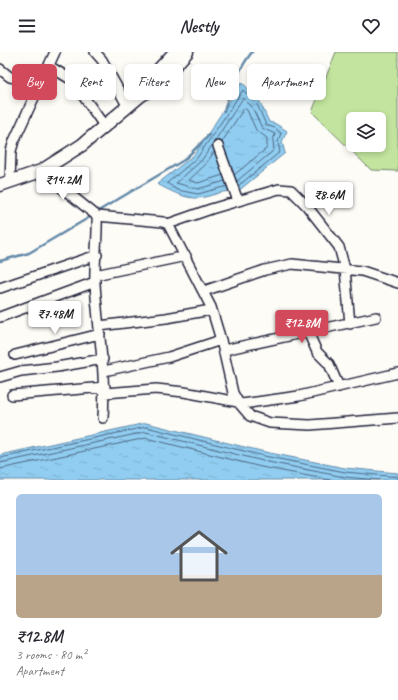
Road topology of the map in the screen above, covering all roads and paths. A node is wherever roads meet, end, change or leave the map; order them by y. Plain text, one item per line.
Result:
1 (55, 52) edge
2 (94, 52) edge
3 (176, 52) edge
4 (187, 52) edge
5 (50, 64) edge
6 (164, 64) edge
7 (176, 64) edge
8 (0, 69) edge
9 (57, 71) edge
10 (12, 78) edge
11 (34, 100) edge
12 (136, 100) edge
13 (128, 107) junction
14 (105, 127) junction
15 (218, 146) dead end
16 (41, 171) junction
17 (5, 183) edge
18 (238, 201) junction
19 (97, 216) junction
20 (168, 224) junction
21 (97, 256) junction
22 (186, 256) junction
23 (345, 269) junction
24 (95, 278) junction
25 (398, 283) edge
26 (0, 288) edge
27 (204, 291) junction
28 (212, 310) junction
29 (0, 317) edge
30 (376, 317) dead end
31 (350, 324) junction
32 (100, 330) junction
33 (308, 332) junction
34 (221, 340) junction
35 (224, 350) junction
36 (15, 355) dead end
37 (103, 359) junction
38 (104, 371) junction
39 (398, 373) edge
40 (0, 377) edge
41 (339, 387) junction
42 (105, 390) junction
43 (12, 395) dead end
44 (238, 402) junction
45 (103, 418) dead end
46 (398, 418) edge

1 - 5 street
2 - 13 street
3 - 6 main road
4 - 7 main road
8 - 10 street
9 - 14 street
11 - 17 street
12 - 13 main road
13 - 14 main road
14 - 16 main road
15 - 18 street
16 - 17 main road
16 - 19 street
18 - 20 street
18 - 23 street
19 - 20 street
19 - 21 street
20 - 22 street
21 - 24 street
21 - 26 street
22 - 24 street
22 - 27 street
23 - 25 street
23 - 27 street
23 - 31 street
24 - 29 street
24 - 32 street
27 - 28 street
28 - 32 street
28 - 34 street
30 - 31 street
31 - 33 street
32 - 36 street
32 - 37 street
33 - 35 street
33 - 41 street
34 - 35 street
34 - 38 street
35 - 44 street
37 - 38 street
37 - 40 street
38 - 42 street
39 - 41 street
41 - 44 street
42 - 43 street
42 - 44 street
42 - 45 street
44 - 46 street

